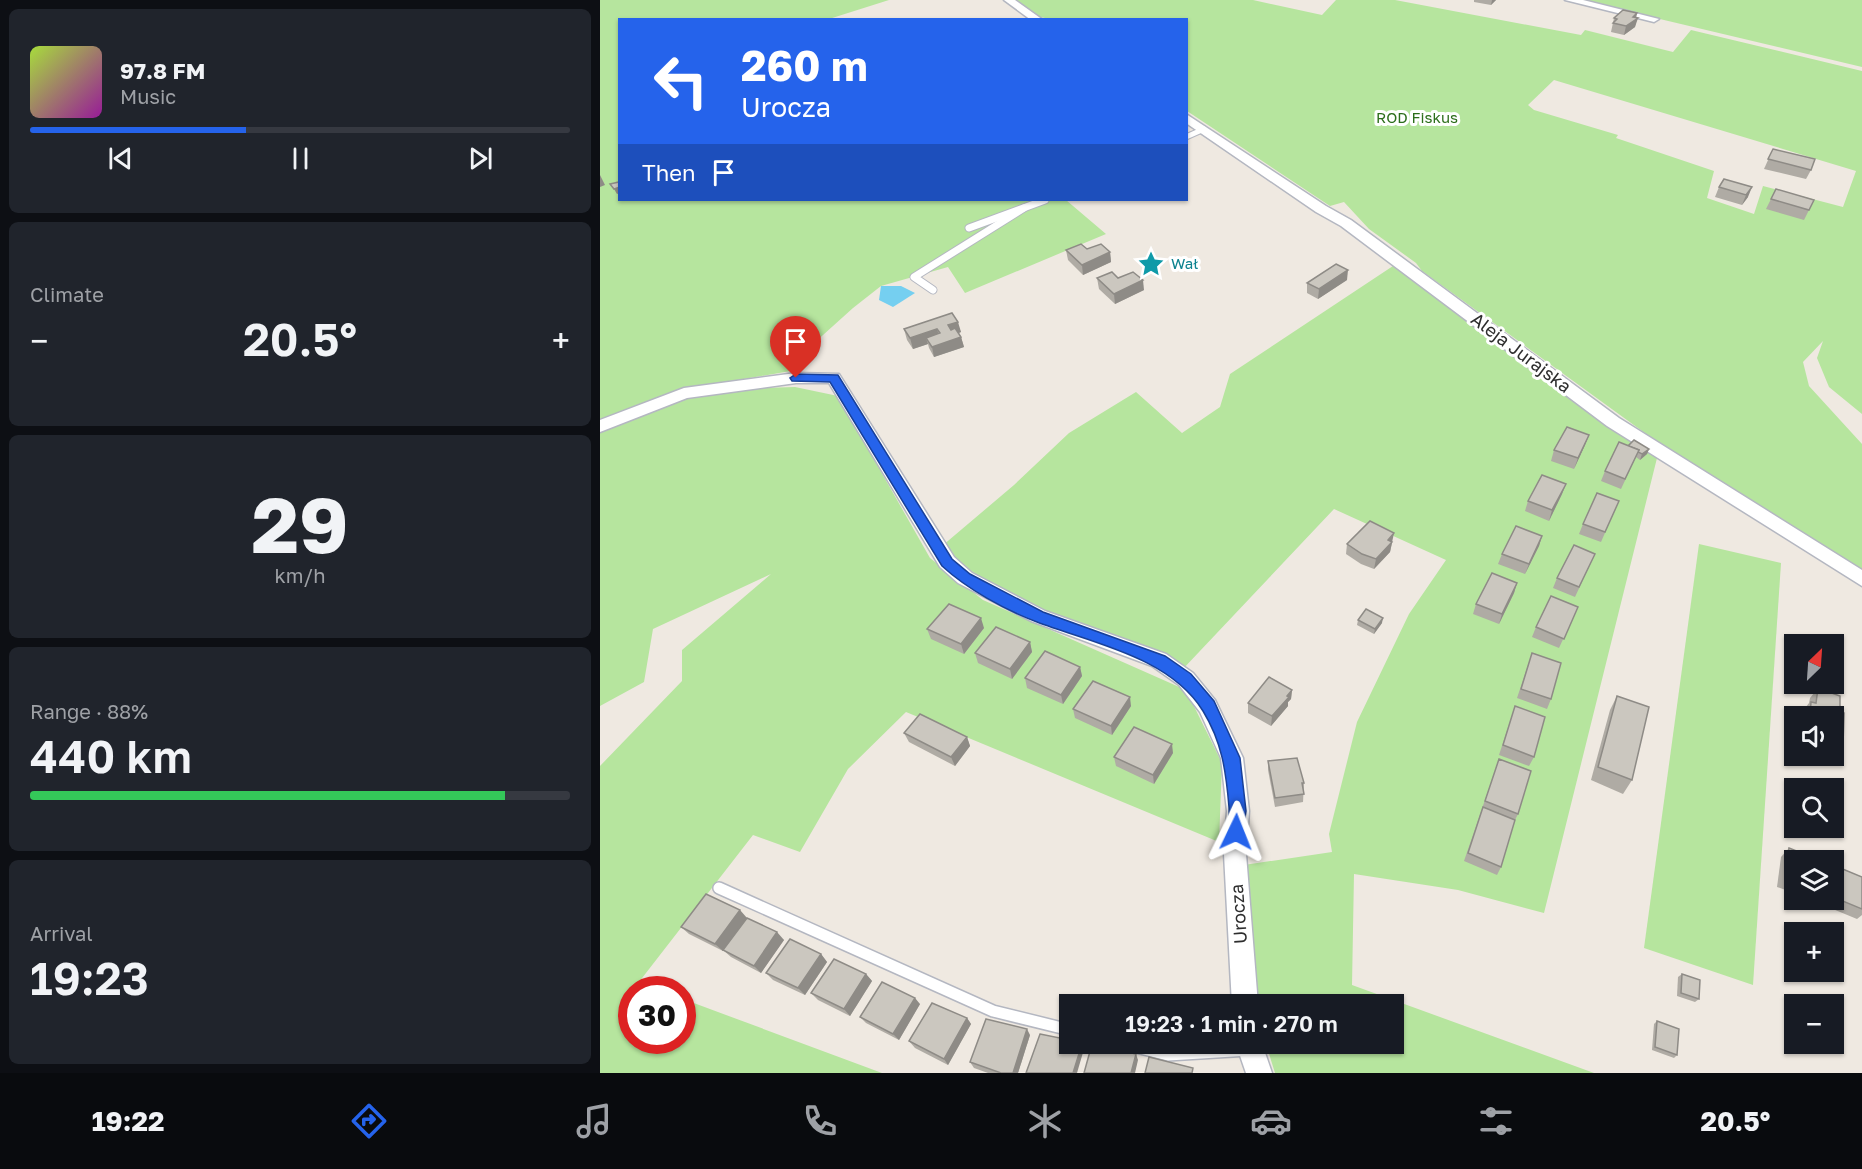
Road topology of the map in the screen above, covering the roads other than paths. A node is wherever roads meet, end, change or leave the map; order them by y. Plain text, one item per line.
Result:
1 (1009, 0) edge
2 (1570, 0) edge
3 (1035, 18) edge
4 (1654, 19) dead end
5 (1188, 118) edge
6 (1204, 129) junction
7 (1188, 136) edge
8 (1043, 201) edge
9 (1024, 208) junction
10 (969, 228) dead end
11 (933, 290) dead end
12 (600, 426) edge
13 (1862, 579) edge
14 (720, 888) dead end
15 (1244, 994) edge
16 (1059, 1027) edge
17 (1164, 1054) edge
18 (1252, 1056) edge

1 - 3 street
2 - 4 street
5 - 6 street, Aleja Jurajska
6 - 7 lane
6 - 13 street, Aleja Jurajska
8 - 9 lane
9 - 10 lane
9 - 11 lane
12 - 15 street, Urocza
14 - 16 lane
17 - 18 lane

